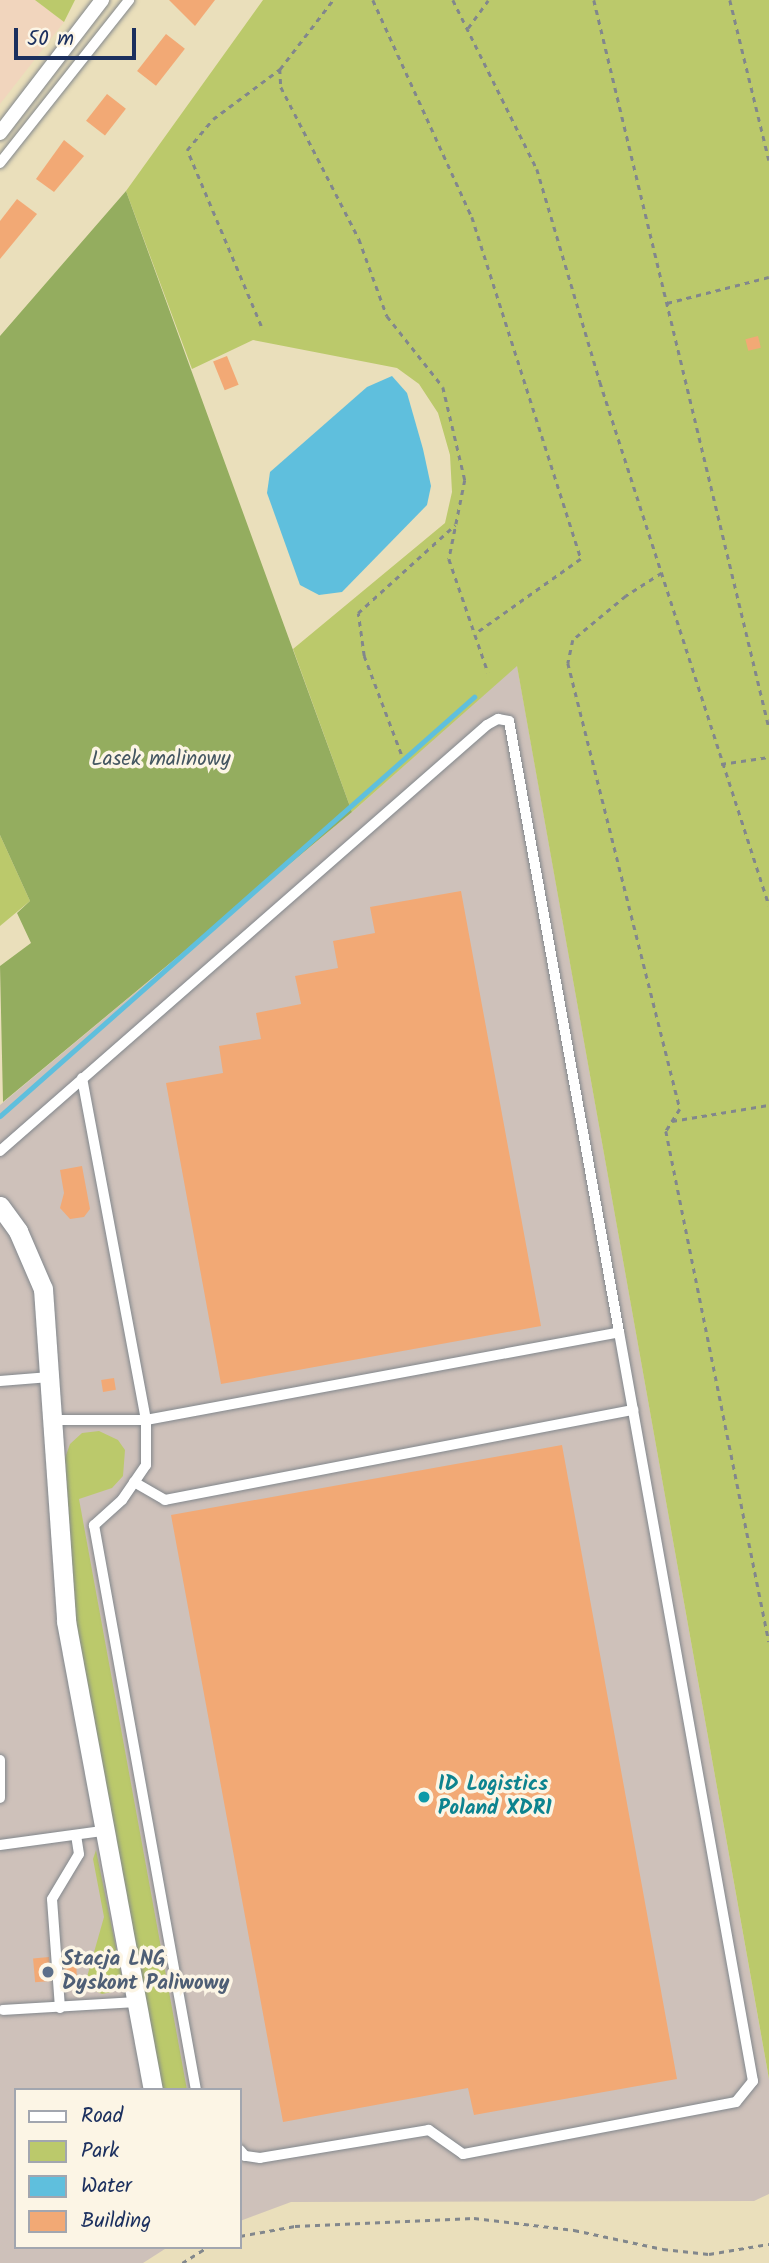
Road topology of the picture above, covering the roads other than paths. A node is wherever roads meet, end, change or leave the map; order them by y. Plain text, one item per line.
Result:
1 (102, 0) edge
2 (129, 0) edge
3 (0, 132) edge
4 (0, 163) edge
5 (82, 1079) junction
6 (0, 1151) edge
7 (0, 1206) edge
8 (619, 1332) junction
9 (50, 1377) junction
10 (0, 1381) edge
11 (633, 1410) junction
12 (54, 1420) junction
13 (146, 1420) junction
14 (134, 1482) junction
15 (0, 1760) edge
16 (0, 1798) edge
17 (102, 1831) junction
18 (76, 1836) junction
19 (0, 1845) edge
20 (136, 2002) junction
21 (60, 2008) junction
22 (3, 2010) dead end
23 (153, 2088) edge
24 (196, 2088) edge
25 (242, 2153) edge

1 - 3 street
2 - 4 lane
5 - 6 lane
5 - 8 lane
5 - 13 lane
7 - 9 street
8 - 11 lane
8 - 13 lane
9 - 10 lane
9 - 12 street
11 - 14 lane
11 - 25 lane
12 - 13 lane
12 - 17 street
13 - 14 lane
14 - 24 lane
15 - 16 lane
17 - 18 lane
17 - 20 street
18 - 19 lane
18 - 21 lane
20 - 21 lane
20 - 23 street
21 - 22 lane

